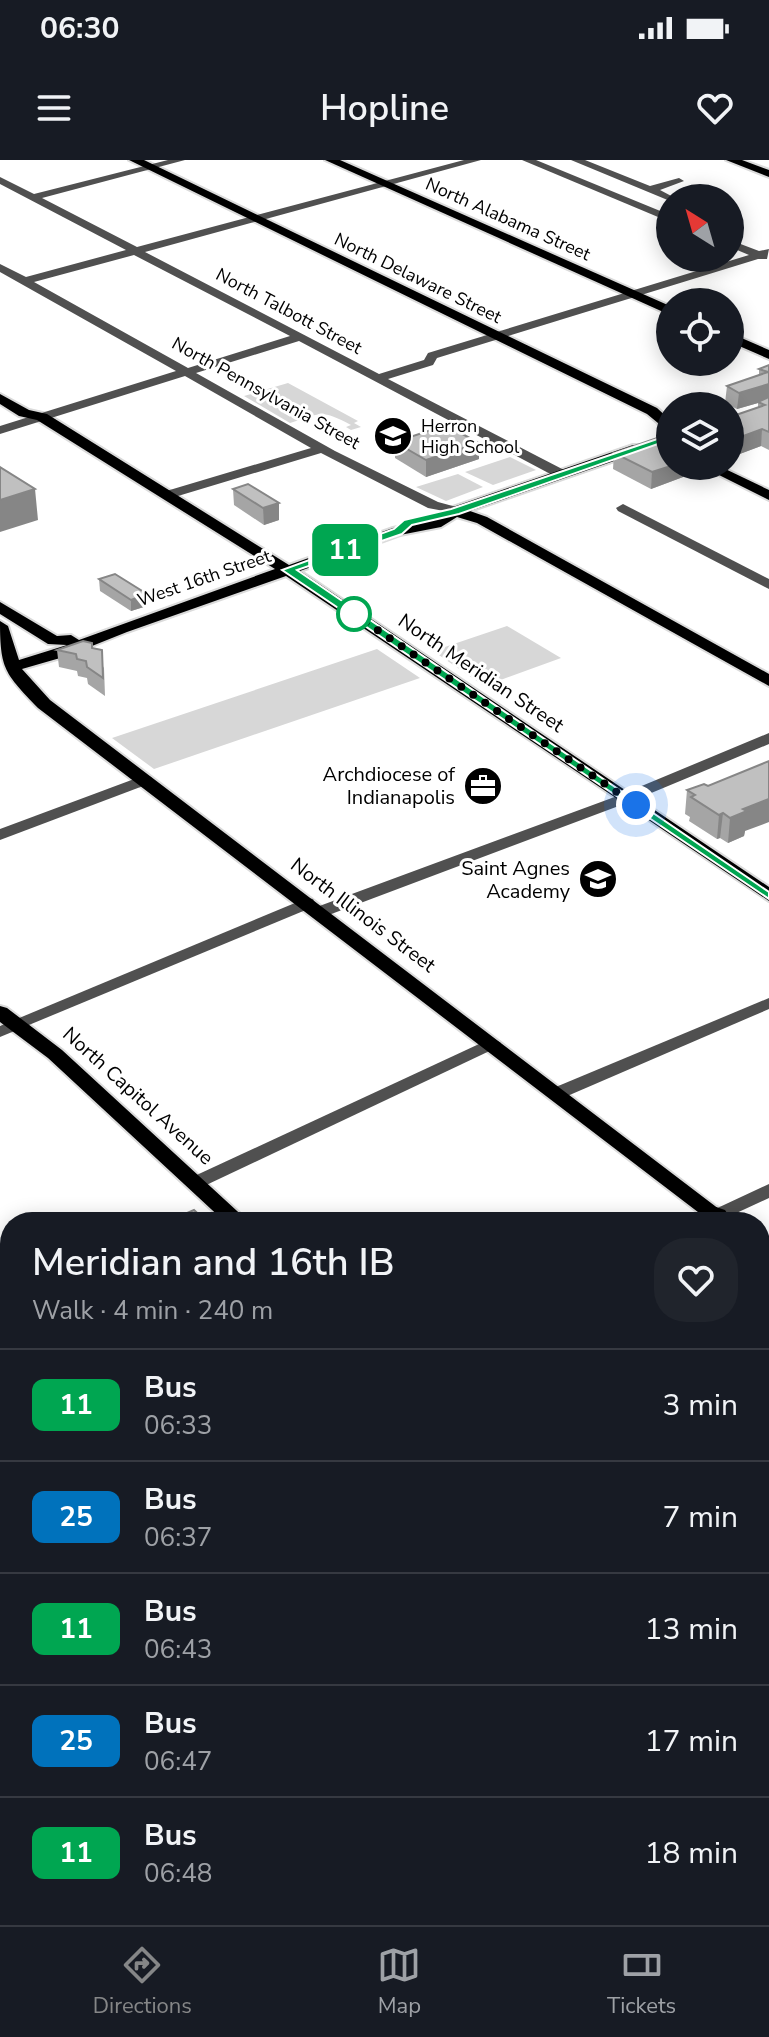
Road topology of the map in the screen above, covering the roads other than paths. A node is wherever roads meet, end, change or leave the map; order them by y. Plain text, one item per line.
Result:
1 (135, 160) edge
2 (180, 160) edge
3 (331, 160) edge
4 (476, 160) edge
5 (527, 160) edge
6 (576, 160) edge
7 (732, 160) edge
8 (150, 167) junction
9 (769, 174) edge
10 (0, 180) edge
11 (679, 181) dead end
12 (385, 184) junction
13 (649, 190) junction
14 (656, 193) edge
15 (33, 197) junction
16 (656, 213) edge
17 (255, 219) junction
18 (744, 248) edge
19 (136, 251) junction
20 (765, 255) edge
21 (0, 267) edge
22 (24, 281) junction
23 (632, 294) junction
24 (656, 305) edge
25 (497, 336) junction
26 (300, 337) junction
27 (744, 343) edge
28 (769, 355) edge
29 (187, 372) junction
30 (378, 378) junction
31 (0, 386) edge
32 (0, 398) edge
33 (656, 414) edge
34 (42, 417) junction
35 (0, 430) edge
36 (656, 443) edge
37 (322, 449) junction
38 (561, 474) junction
39 (736, 480) edge
40 (168, 495) junction
41 (769, 496) edge
42 (623, 508) dead end
43 (455, 511) junction
44 (288, 570) junction
45 (769, 585) edge
46 (0, 607) edge
47 (133, 623) junction
48 (0, 626) edge
49 (71, 640) junction
50 (6, 668) edge
51 (769, 681) edge
52 (769, 738) edge
53 (145, 780) junction
54 (626, 798) junction
55 (0, 835) edge
56 (769, 895) edge
57 (314, 908) junction
58 (769, 1003) edge
59 (5, 1023) edge
60 (492, 1043) junction
61 (558, 1093) junction
62 (195, 1183) junction
63 (769, 1190) edge
64 (227, 1212) edge
65 (708, 1212) edge
66 (732, 1212) edge

1 - 8 main road, North Delaware Street
2 - 8 street
3 - 12 main road, North Alabama Street
4 - 12 street
5 - 16 street
6 - 13 street
7 - 9 main road
8 - 15 street
8 - 17 main road, North Delaware Street
10 - 15 street, North Talbott Street
11 - 13 street
12 - 17 street
12 - 23 main road, North Alabama Street
13 - 14 street
15 - 19 street, North Talbott Street
17 - 19 street
17 - 25 main road, North Delaware Street
18 - 20 street
19 - 22 street
19 - 26 street, North Talbott Street
20 - 23 street
21 - 22 street, North Pennsylvania Street
22 - 29 street, North Pennsylvania Street
23 - 24 main road, North Alabama Street
23 - 25 street
25 - 30 street
25 - 33 main road, North Delaware Street
26 - 29 street
26 - 30 street, North Talbott Street
27 - 28 main road
29 - 34 street
29 - 37 street, North Pennsylvania Street
30 - 38 street, North Talbott Street
31 - 34 main road, North Meridian Street
32 - 34 main road, North Meridian Street
34 - 35 street
34 - 40 main road, North Meridian Street
36 - 38 main road, West 16th Street
37 - 40 street
37 - 43 street, North Pennsylvania Street
38 - 43 main road, West 16th Street
39 - 41 main road
40 - 44 main road, North Meridian Street
42 - 45 street
43 - 44 main road, West 16th Street
43 - 51 main road, North Pennsylvania Street
44 - 47 main road, West 16th Street
44 - 54 main road, North Meridian Street
46 - 49 main road
47 - 49 main road, West 16th Street
47 - 50 main road, West 16th Street
48 - 50 main road, North Illinois Street
49 - 50 main road, West 16th Street
50 - 53 main road, North Illinois Street
52 - 54 street
53 - 55 street
53 - 57 main road, North Illinois Street
54 - 56 main road, North Meridian Street
54 - 57 street
57 - 59 street
57 - 60 main road, North Illinois Street
58 - 61 street
59 - 62 main road, North Capitol Avenue
60 - 61 main road, North Illinois Street
60 - 62 street
61 - 65 main road, North Illinois Street
62 - 64 main road, North Capitol Avenue
63 - 66 street

